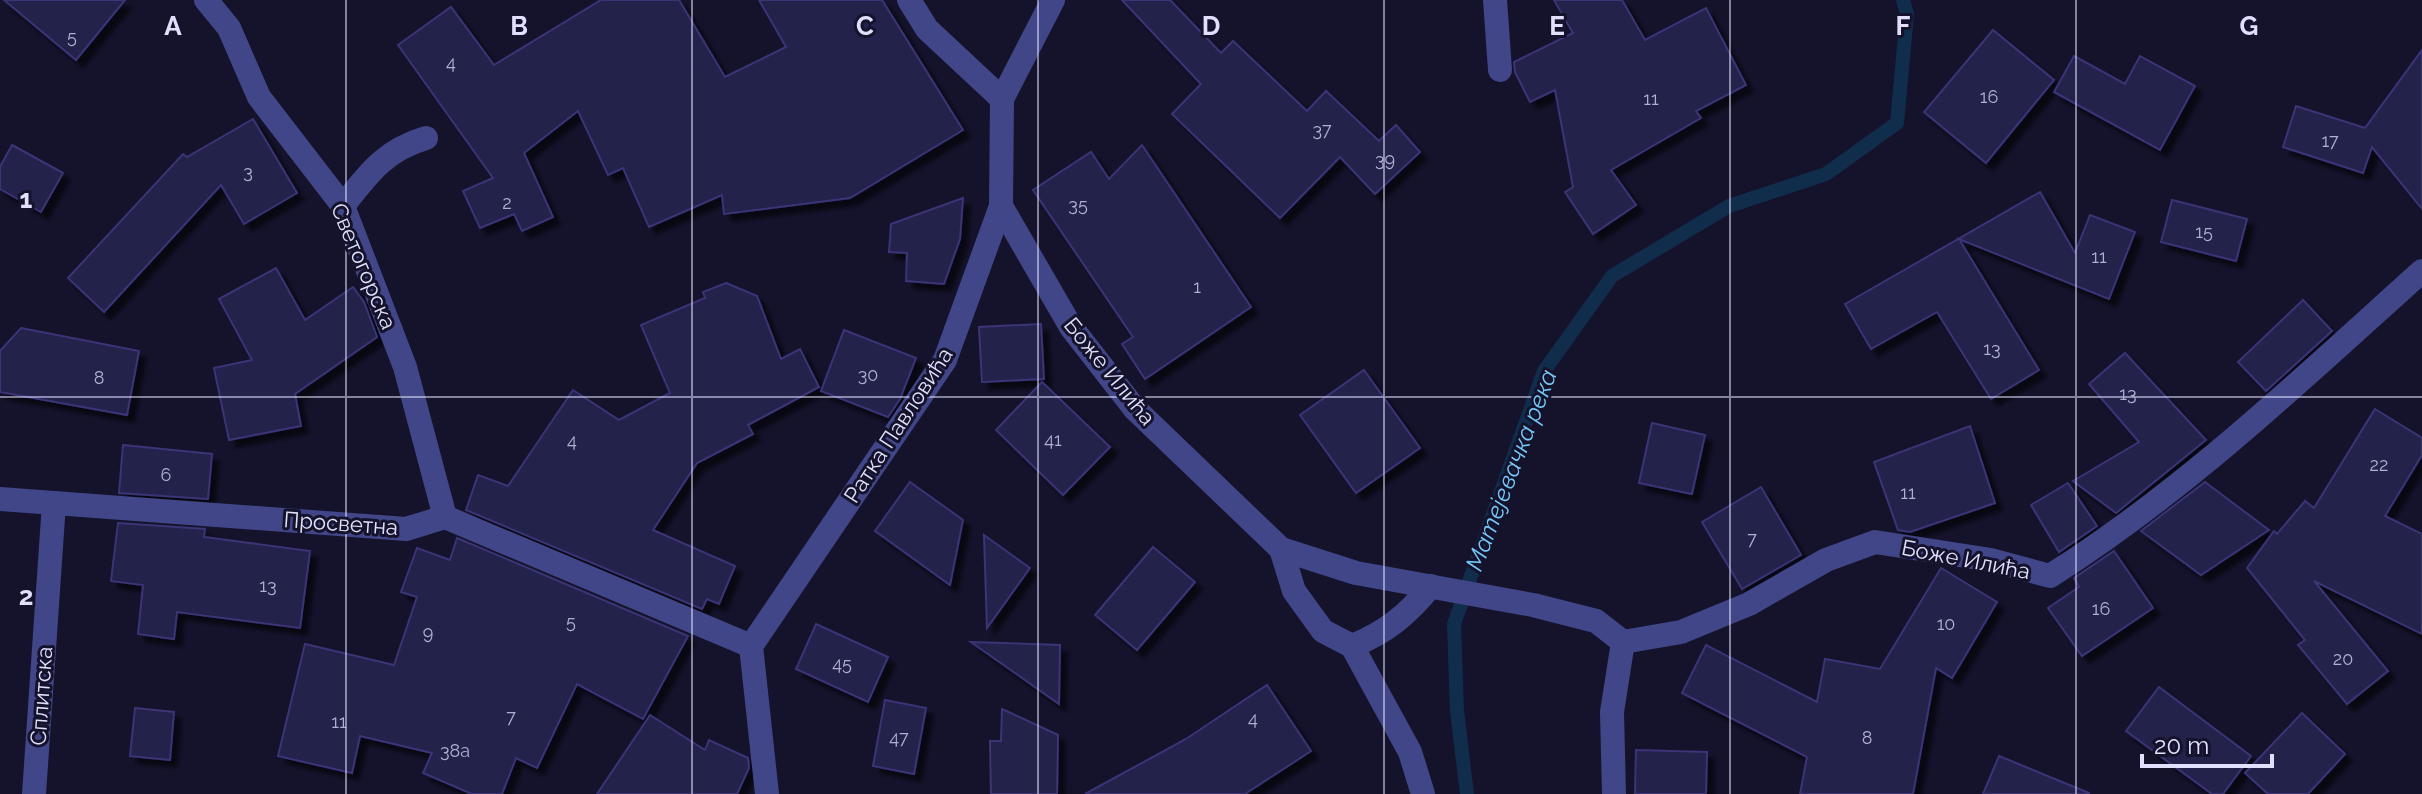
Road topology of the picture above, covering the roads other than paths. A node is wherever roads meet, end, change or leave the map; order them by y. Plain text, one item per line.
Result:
1 (206, 0) edge
2 (909, 0) edge
3 (1053, 0) edge
4 (1495, 0) edge
5 (1500, 70) dead end
6 (1002, 99) junction
7 (426, 138) dead end
8 (343, 206) junction
9 (1001, 206) junction
10 (2422, 271) edge
11 (0, 499) edge
12 (54, 503) junction
13 (445, 517) junction
14 (1281, 549) junction
15 (1431, 586) junction
16 (1623, 642) junction
17 (751, 646) junction
18 (1352, 646) junction
19 (34, 794) edge
20 (767, 794) edge
21 (1423, 794) edge
22 (1614, 794) edge

1 - 8 street, Светогорска
2 - 6 street
3 - 6 street, Ратка Павловића
4 - 5 street
6 - 9 street, Ратка Павловића
7 - 8 street
8 - 13 street, Светогорска
9 - 14 street, Боже Илића
9 - 17 street, Ратка Павловића
10 - 16 street, Боже Илића
11 - 12 street, Просветна
12 - 13 street, Просветна
12 - 19 street, Сплитска
13 - 17 street
14 - 15 street, Боже Илића
14 - 18 street, Боже Илића
15 - 16 street, Боже Илића
15 - 18 street
16 - 22 street
17 - 20 street
18 - 21 street

